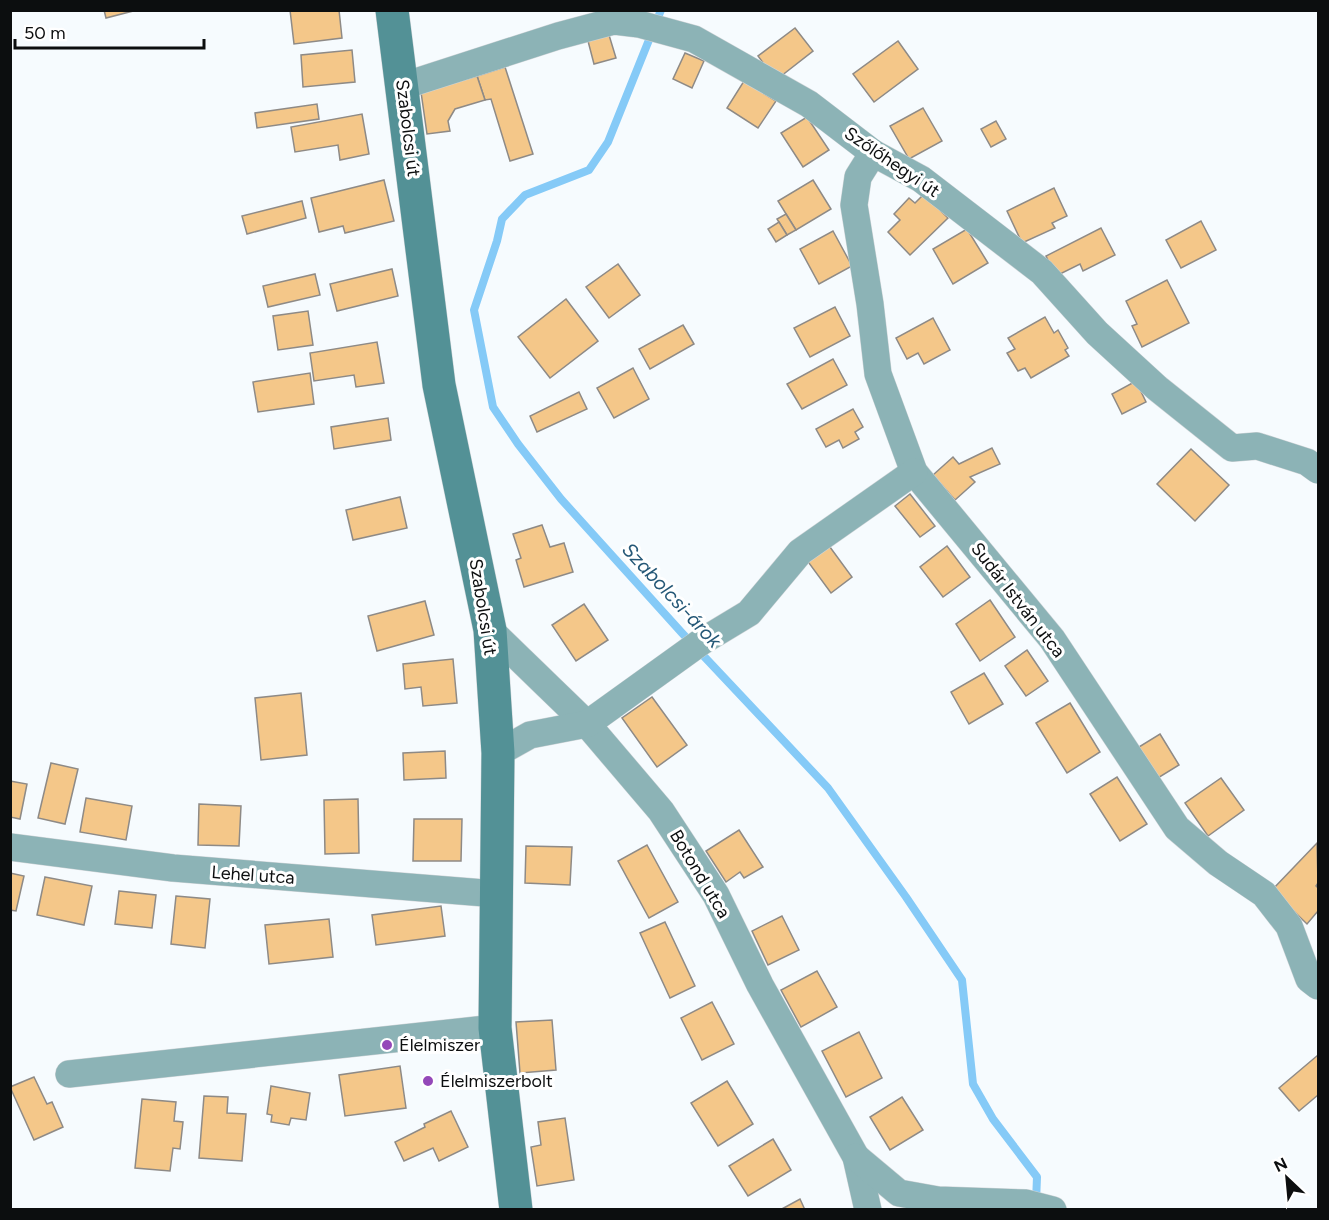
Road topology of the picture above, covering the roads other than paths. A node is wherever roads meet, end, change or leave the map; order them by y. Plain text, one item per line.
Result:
1 (392, 10) edge
2 (403, 86) junction
3 (873, 153) junction
4 (1318, 470) edge
5 (914, 472) junction
6 (490, 630) junction
7 (587, 723) junction
8 (498, 753) junction
9 (10, 847) edge
10 (497, 894) junction
11 (1318, 986) edge
12 (495, 1028) junction
13 (69, 1074) dead end
14 (856, 1157) junction
15 (1042, 1207) edge
16 (516, 1209) edge
17 (868, 1209) edge

1 - 2 street, Szabolcsi út
2 - 3 street, Szőlőhegyi út
2 - 6 street, Szabolcsi út
3 - 4 street, Szőlőhegyi út
3 - 5 street, Sudár István utca
5 - 7 street
5 - 11 street, Sudár István utca
6 - 7 street, Botond utca
6 - 8 street, Szabolcsi út
7 - 8 street
7 - 14 street, Botond utca
8 - 10 street, Szabolcsi út
9 - 10 street, Lehel utca
10 - 12 street, Szabolcsi út
12 - 13 street
12 - 16 street, Szabolcsi út
14 - 15 street
14 - 17 street

